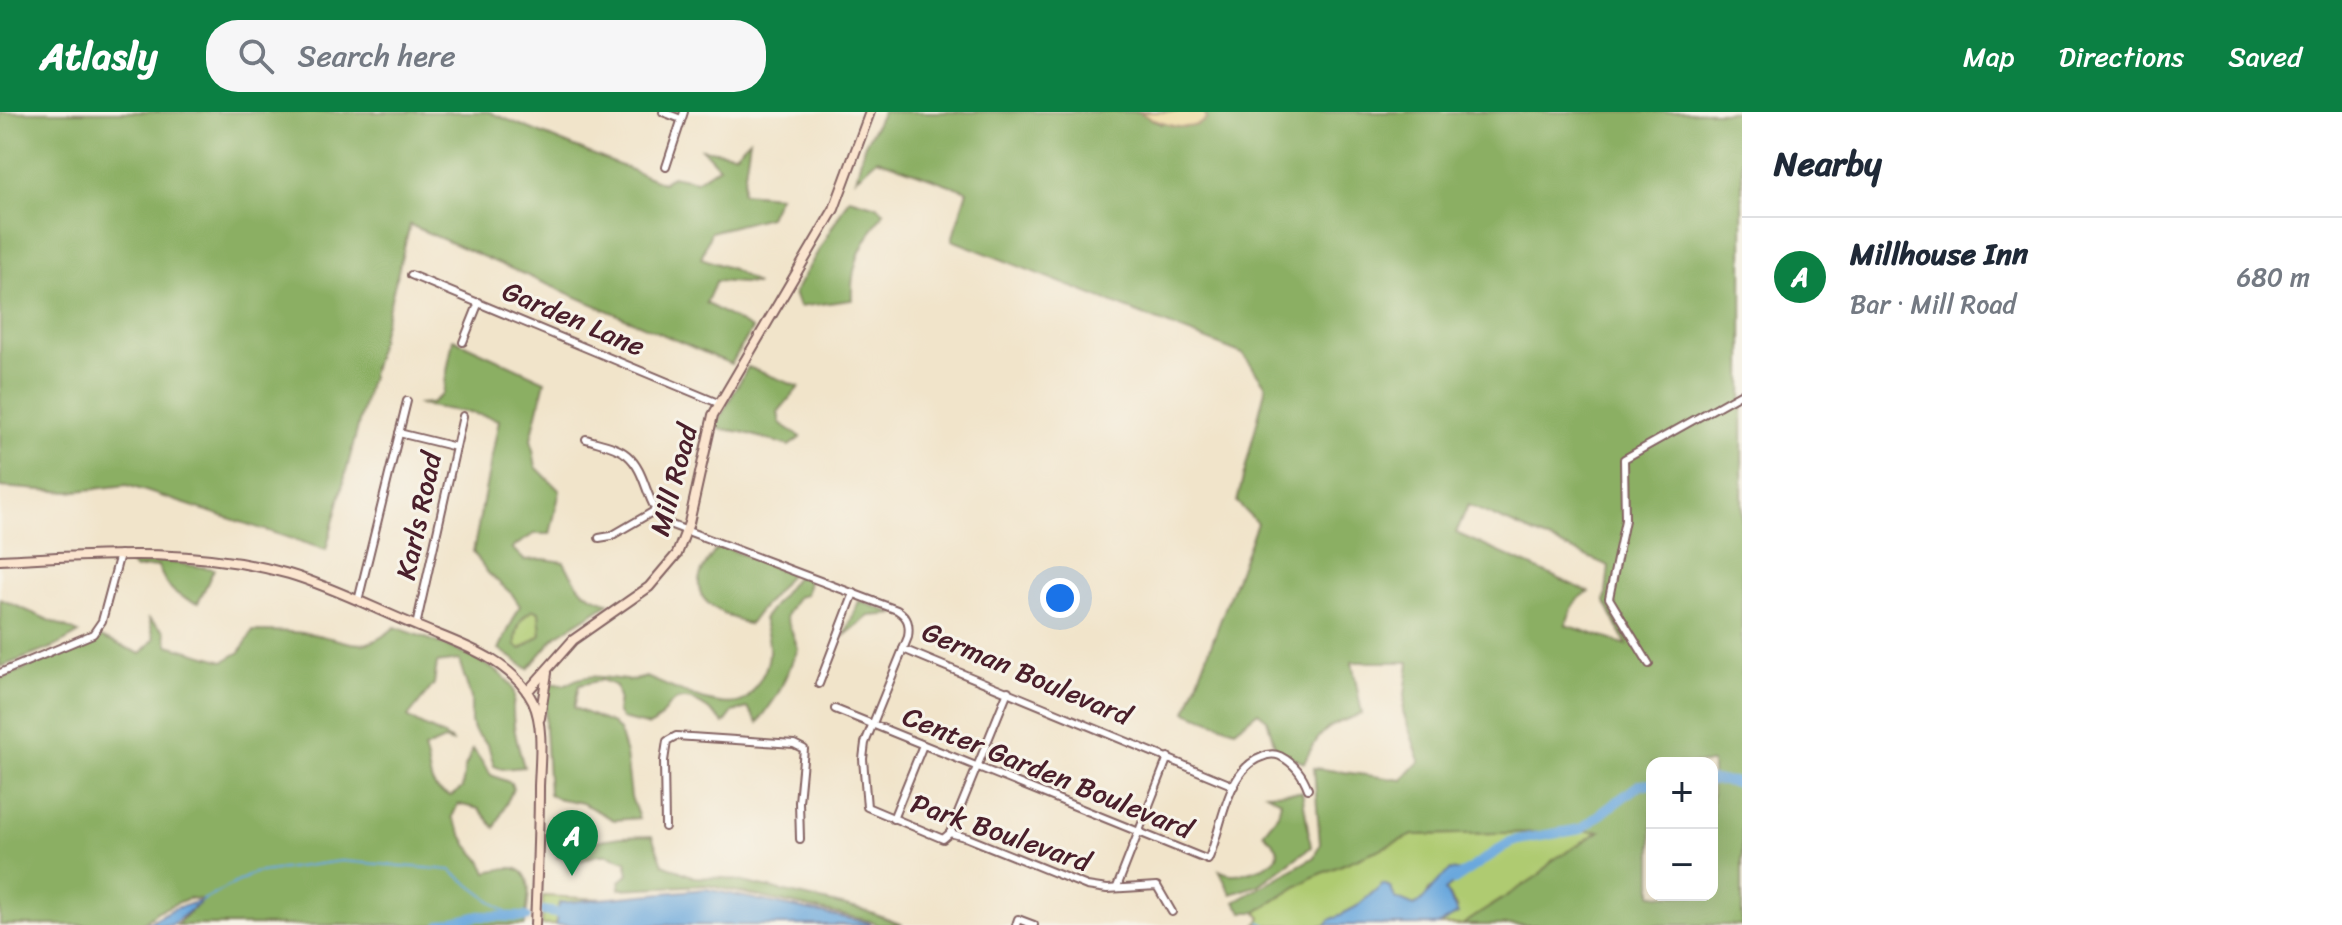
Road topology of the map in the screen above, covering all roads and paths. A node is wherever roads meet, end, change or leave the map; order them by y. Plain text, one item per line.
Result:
1 (663, 112) edge
2 (870, 112) edge
3 (682, 116) edge
4 (666, 167) dead end
5 (411, 275) dead end
6 (479, 302) junction
7 (463, 342) dead end
8 (1742, 393) edge
9 (407, 401) dead end
10 (718, 403) junction
11 (463, 416) dead end
12 (399, 433) junction
13 (586, 439) dead end
14 (456, 447) junction
15 (654, 511) junction
16 (687, 531) junction
17 (599, 538) dead end
18 (120, 554) junction
19 (0, 560) edge
20 (854, 593) junction
21 (358, 601) junction
22 (416, 626) junction
23 (903, 649) junction
24 (1649, 664) dead end
25 (550, 665) junction
26 (0, 673) edge
27 (819, 684) dead end
28 (1008, 691) junction
29 (527, 692) junction
30 (835, 709) dead end
31 (538, 724) junction
32 (872, 724) junction
33 (923, 745) junction
34 (1168, 757) junction
35 (977, 767) junction
36 (1234, 786) junction
37 (1308, 789) dead end
38 (893, 819) junction
39 (665, 827) dead end
40 (1139, 832) junction
41 (950, 833) junction
42 (800, 839) dead end
43 (1117, 887) junction
44 (1172, 912) dead end
45 (535, 925) edge
46 (1016, 925) edge
47 (1034, 925) edge

1 - 3 street
2 - 10 main road, Mill Road
3 - 4 street
5 - 6 street, Garden Lane
6 - 7 street
6 - 10 street, Garden Lane
8 - 24 street
9 - 12 street
10 - 16 main road, Mill Road
11 - 14 street, Karls Road
12 - 14 street
12 - 21 street
13 - 15 street
14 - 22 street, Karls Road
15 - 16 street, German Boulevard
15 - 17 street
16 - 20 street, German Boulevard
16 - 25 main road, Mill Road
18 - 19 main road
18 - 21 main road
18 - 26 street
20 - 23 street, German Boulevard
20 - 27 street
21 - 22 main road
22 - 29 main road
23 - 28 street, German Boulevard
23 - 32 street
25 - 29 main road, Mill Road
25 - 31 main road
28 - 34 street, German Boulevard
28 - 35 street
29 - 31 main road
30 - 32 street, Center Garden Boulevard
31 - 45 main road
32 - 33 street, Center Garden Boulevard
32 - 38 street, Park Boulevard
33 - 35 street, Center Garden Boulevard
33 - 38 street
34 - 36 street, German Boulevard
34 - 40 street
35 - 40 street, Center Garden Boulevard
35 - 41 street
36 - 37 street
36 - 40 street, Center Garden Boulevard
38 - 41 street, Park Boulevard
39 - 42 street
40 - 43 street
41 - 43 street, Park Boulevard
43 - 44 street, Park Boulevard
46 - 47 street

